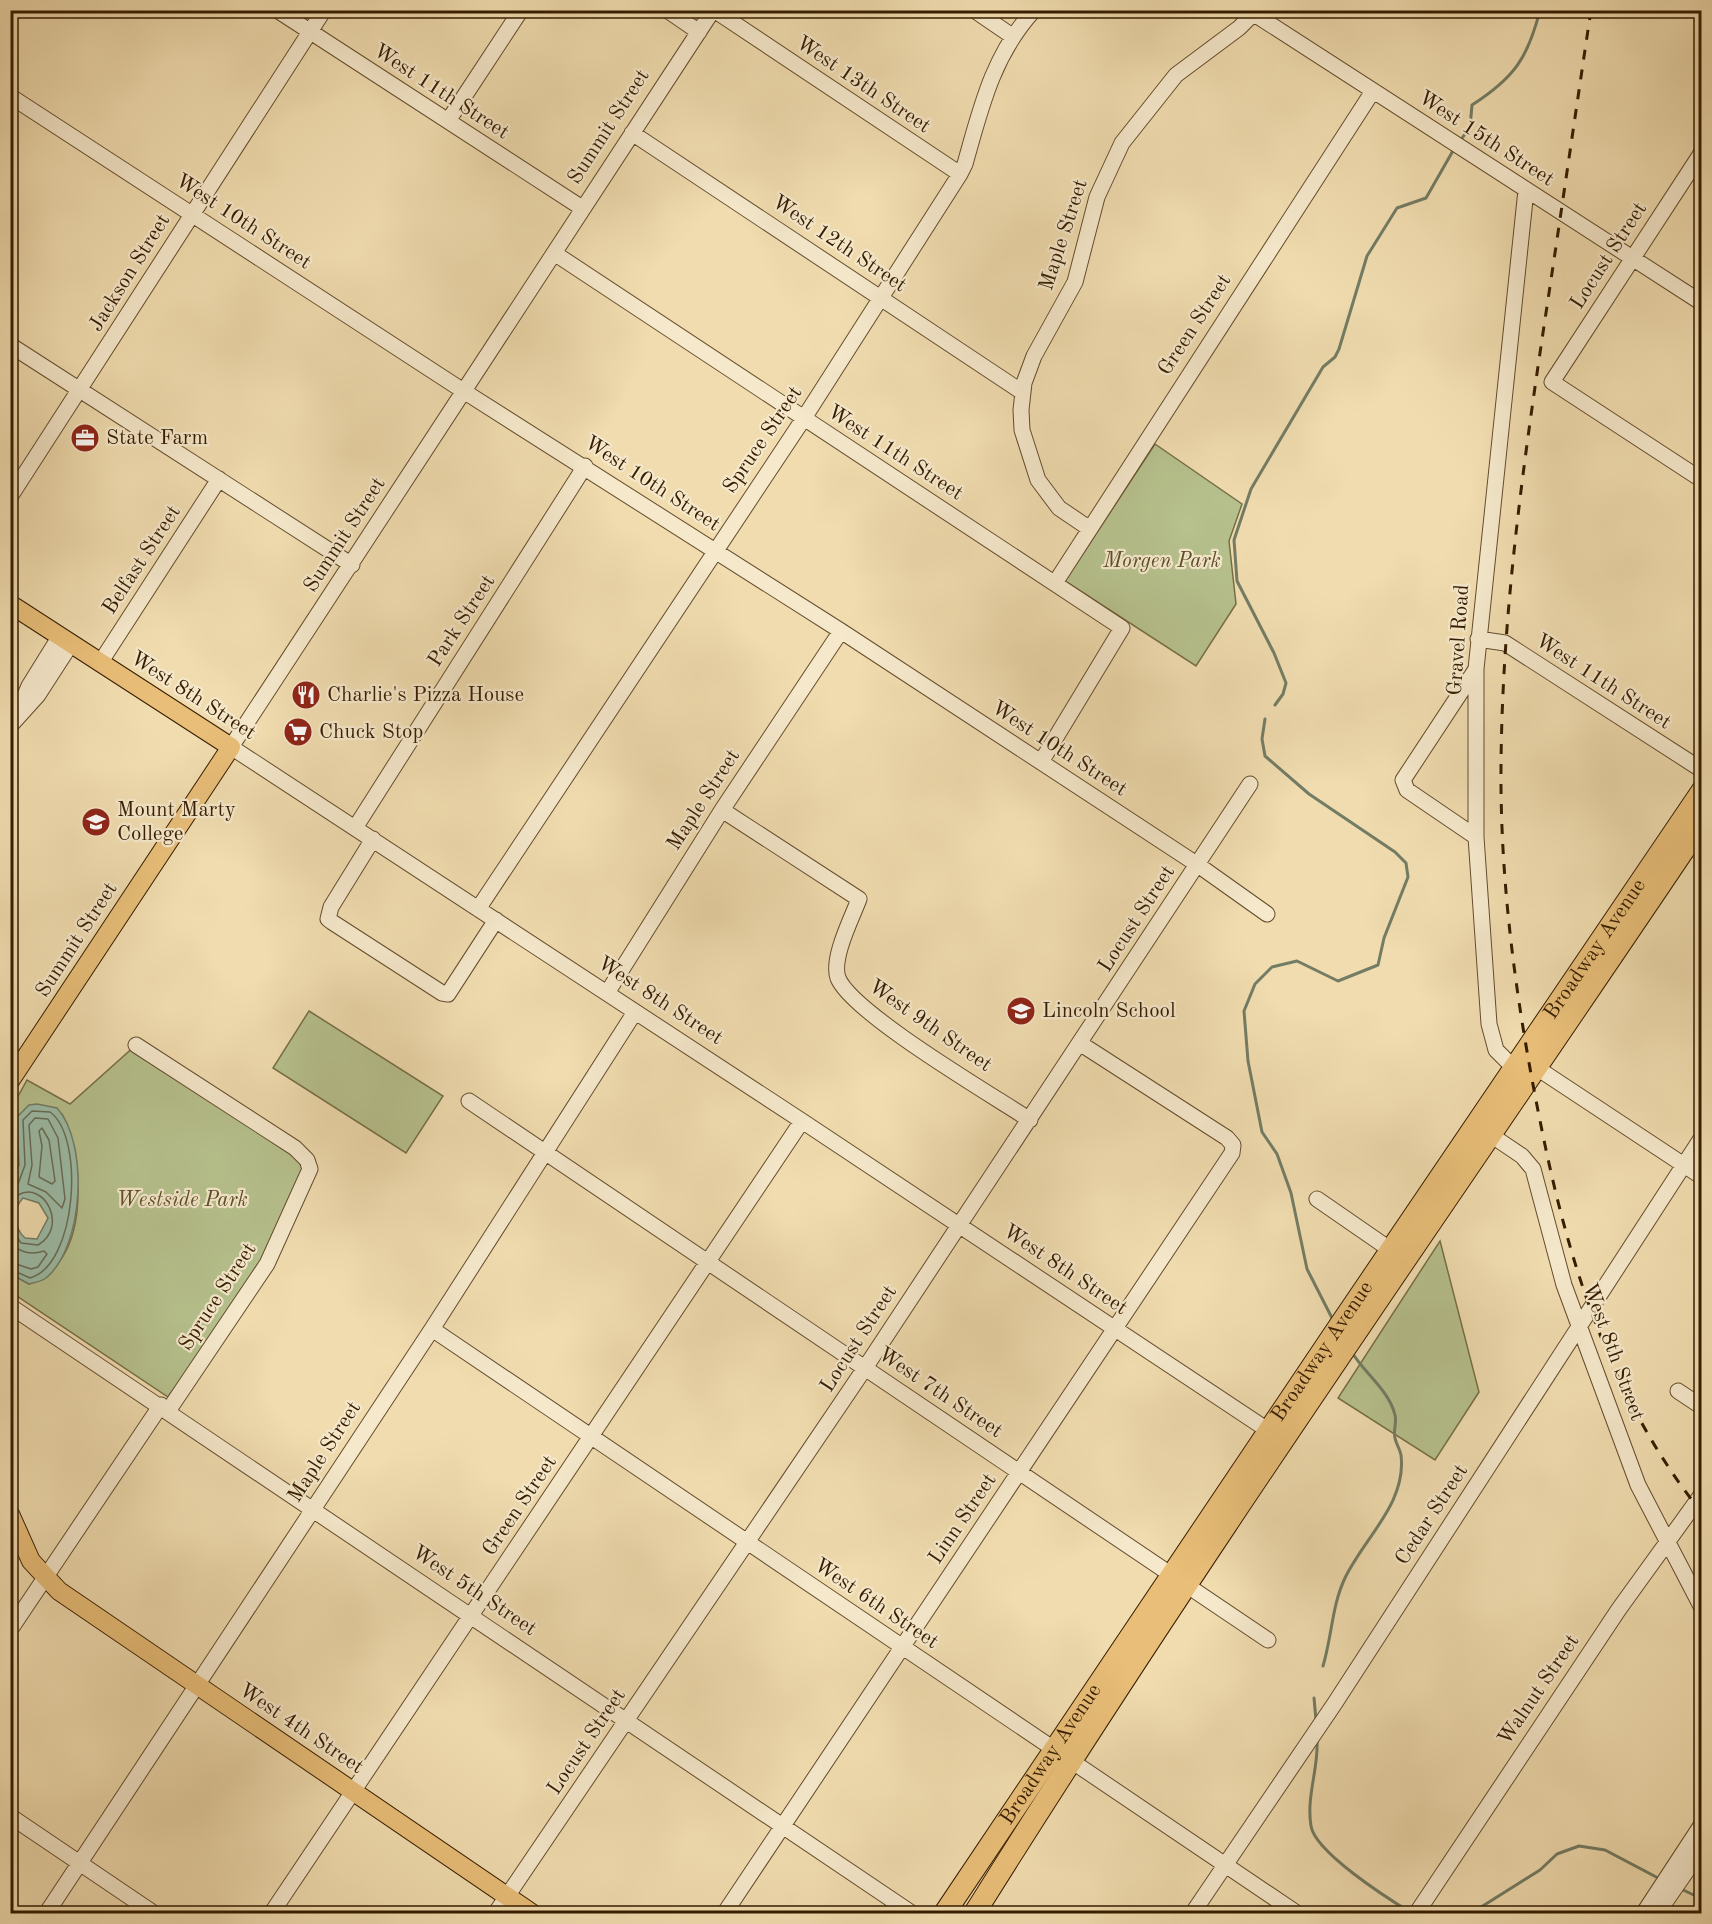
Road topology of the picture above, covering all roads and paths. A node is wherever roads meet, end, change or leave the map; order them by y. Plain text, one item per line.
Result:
1 (277, 10) edge
2 (324, 10) edge
3 (521, 10) edge
4 (667, 10) edge
5 (713, 10) edge
6 (974, 10) edge
7 (1034, 10) edge
8 (1250, 12) edge
9 (310, 32) junction
10 (699, 32) junction
11 (1012, 36) junction
12 (1373, 91) junction
13 (10, 96) edge
14 (448, 121) junction
15 (632, 133) junction
16 (1701, 152) edge
17 (960, 174) junction
18 (1526, 190) junction
19 (582, 208) junction
20 (192, 213) junction
21 (554, 253) junction
22 (1633, 259) junction
23 (882, 298) junction
24 (1701, 303) edge
25 (10, 345) edge
26 (81, 390) junction
27 (465, 392) junction
28 (1022, 392) junction
29 (804, 418) junction
30 (585, 466) junction
31 (219, 479) junction
32 (1701, 480) edge
33 (10, 497) edge
34 (1090, 529) junction
35 (715, 550) junction
36 (352, 565) junction
37 (1055, 583) junction
38 (10, 604) edge
39 (841, 632) junction
40 (1478, 639) junction
41 (66, 640) junction
42 (100, 663) junction
43 (1476, 669) junction
44 (13, 722) edge
45 (231, 747) junction
46 (1041, 762) junction
47 (1701, 770) edge
48 (1250, 784) dead end
49 (1701, 791) edge
50 (722, 810) junction
51 (1701, 823) edge
52 (355, 828) junction
53 (1476, 837) junction
54 (373, 840) junction
55 (1198, 865) junction
56 (478, 909) junction
57 (1267, 914) dead end
58 (496, 920) junction
59 (607, 993) junction
60 (635, 1012) junction
61 (1081, 1044) junction
62 (136, 1045) dead end
63 (1526, 1073) junction
64 (10, 1081) edge
65 (469, 1101) dead end
66 (1030, 1120) junction
67 (802, 1121) junction
68 (1484, 1130) junction
69 (1701, 1137) edge
70 (545, 1151) junction
71 (1682, 1164) junction
72 (1701, 1177) edge
73 (1317, 1199) dead end
74 (959, 1225) junction
75 (1398, 1255) junction
76 (709, 1263) junction
77 (10, 1306) edge
78 (1579, 1327) junction
79 (432, 1329) junction
80 (1115, 1329) junction
81 (865, 1368) junction
82 (1678, 1391) dead end
83 (1701, 1407) edge
84 (165, 1408) junction
85 (1275, 1435) junction
86 (591, 1437) junction
87 (1020, 1472) junction
88 (1701, 1494) edge
89 (313, 1509) junction
90 (11, 1515) edge
91 (1668, 1540) junction
92 (748, 1543) junction
93 (45, 1578) junction
94 (1180, 1579) junction
95 (1701, 1608) edge
96 (472, 1615) junction
97 (10, 1630) edge
98 (1268, 1640) dead end
99 (902, 1647) junction
100 (196, 1686) junction
101 (628, 1720) junction
102 (1062, 1754) junction
103 (353, 1792) junction
104 (10, 1816) edge
105 (1701, 1824) edge
106 (783, 1825) junction
107 (1701, 1849) edge
108 (81, 1863) junction
109 (1225, 1865) junction
110 (1682, 1866) junction
111 (507, 1896) junction
112 (1653, 1909) edge
113 (46, 1914) edge
114 (155, 1914) edge
115 (271, 1914) edge
116 (495, 1914) edge
117 (533, 1914) edge
118 (724, 1914) edge
119 (914, 1914) edge
120 (944, 1914) edge
121 (974, 1914) edge
122 (1192, 1914) edge
123 (1298, 1914) edge
124 (1416, 1914) edge

1 - 9 street, West 11th Street
2 - 9 street, Jackson Street
3 - 14 street
4 - 10 street
5 - 10 street, Summit Street
5 - 17 street, West 13th Street
6 - 11 street
7 - 11 street, Spruce Street
8 - 12 street, West 15th Street
8 - 28 street, Maple Street
9 - 14 street, West 11th Street
9 - 20 street, Jackson Street
10 - 15 street, Summit Street
11 - 17 street, Spruce Street
12 - 18 street, West 15th Street
12 - 34 street, Green Street
13 - 20 street, West 10th Street
14 - 19 street, West 11th Street
15 - 19 street, Summit Street
15 - 23 street, West 12th Street
16 - 22 street, Locust Street
17 - 23 street, Spruce Street
18 - 22 street, West 15th Street
18 - 40 street, Gravel Road
19 - 21 street, Summit Street
20 - 26 street, Jackson Street
20 - 27 street, West 10th Street
21 - 27 street, Summit Street
21 - 29 street, West 11th Street
22 - 24 street, West 15th Street
22 - 32 street, Locust Street
23 - 28 street, West 12th Street
23 - 29 street, Spruce Street
25 - 26 street
26 - 31 street
26 - 33 street, Jackson Street
27 - 30 street, West 10th Street
27 - 36 street, Summit Street
28 - 34 street, Maple Street
29 - 35 street, Spruce Street
29 - 37 street, West 11th Street
30 - 35 street, West 10th Street
30 - 52 street, Park Street
31 - 36 street
31 - 42 street, Belfast Street
34 - 37 street, Green Street
35 - 39 street, West 10th Street
35 - 56 street, Spruce Street
36 - 45 street, Summit Street
37 - 46 street, West 11th Street
38 - 41 main road, West 8th Street
39 - 46 street, West 10th Street
39 - 50 street, Maple Street
40 - 43 street, Gravel Road
40 - 47 street, West 11th Street
41 - 42 main road, West 8th Street
41 - 44 street
42 - 45 main road, West 8th Street
43 - 53 street, Gravel Road
43 - 53 street
45 - 52 street, West 8th Street
45 - 64 main road, Summit Street
46 - 55 street, West 10th Street
48 - 55 street, Locust Street
49 - 63 highway, Broadway Avenue
50 - 59 street, Maple Street
50 - 66 street, West 9th Street
51 - 63 highway, Broadway Avenue
52 - 54 street, West 8th Street
53 - 63 street, Gravel Road
54 - 56 street, West 8th Street
54 - 58 street
55 - 57 street, West 10th Street
55 - 61 street, Locust Street
56 - 58 street, West 8th Street
58 - 59 street, West 8th Street
59 - 60 street, West 8th Street
60 - 67 street, West 8th Street
60 - 70 street, Maple Street
61 - 66 street, Locust Street
61 - 80 street, Linn Street
62 - 84 street, Spruce Street
63 - 68 highway, Broadway Avenue
63 - 71 street
65 - 70 street, West 7th Street
66 - 74 street, Locust Street
67 - 74 street, West 8th Street
67 - 76 street, Green Street
68 - 75 highway, Broadway Avenue
68 - 78 street, West 8th Street
69 - 71 street, Cedar Street
70 - 76 street, West 7th Street
70 - 79 street, Maple Street
71 - 72 street
71 - 78 street, Cedar Street
73 - 75 street
74 - 80 street, West 8th Street
74 - 81 street, Locust Street
75 - 85 highway, Broadway Avenue
76 - 81 street, West 7th Street
76 - 86 street, Green Street
77 - 84 street, West 5th Street
78 - 91 street, West 8th Street
78 - 109 street, Cedar Street
79 - 86 street, West 6th Street
79 - 89 street, Maple Street
80 - 85 street, West 8th Street
80 - 87 street, Linn Street
81 - 87 street, West 7th Street
81 - 92 street, Locust Street
82 - 83 street
84 - 89 street, West 5th Street
84 - 93 street, Spruce Street
85 - 94 highway, Broadway Avenue
86 - 92 street, West 6th Street
86 - 96 street, Green Street
87 - 94 street, West 7th Street
87 - 99 street, Linn Street
88 - 91 street, Walnut Street
89 - 96 street, West 5th Street
89 - 100 street, Maple Street
90 - 93 main road
91 - 95 street, West 8th Street
91 - 124 street, Walnut Street
92 - 99 street, West 6th Street
92 - 101 street, Locust Street
93 - 97 street, Spruce Street
93 - 100 main road, West 4th Street
94 - 98 street, West 7th Street
94 - 102 highway, Broadway Avenue
96 - 101 street, West 5th Street
96 - 103 street, Green Street
99 - 102 street, West 6th Street
99 - 106 street, Linn Street
100 - 103 main road, West 4th Street
100 - 108 street, Maple Street
101 - 106 street, West 5th Street
101 - 111 street, Locust Street
102 - 109 street, West 6th Street
102 - 120 highway, Broadway Avenue
102 - 121 highway, Broadway Avenue
103 - 111 main road, West 4th Street
103 - 115 street, Green Street
104 - 108 street
105 - 110 street
106 - 118 street, Linn Street
106 - 119 street, West 5th Street
107 - 110 street
108 - 113 street, Maple Street
108 - 114 street
109 - 122 street, Cedar Street
109 - 123 street, West 6th Street
110 - 112 street
111 - 116 street, Locust Street
111 - 117 main road, West 4th Street

